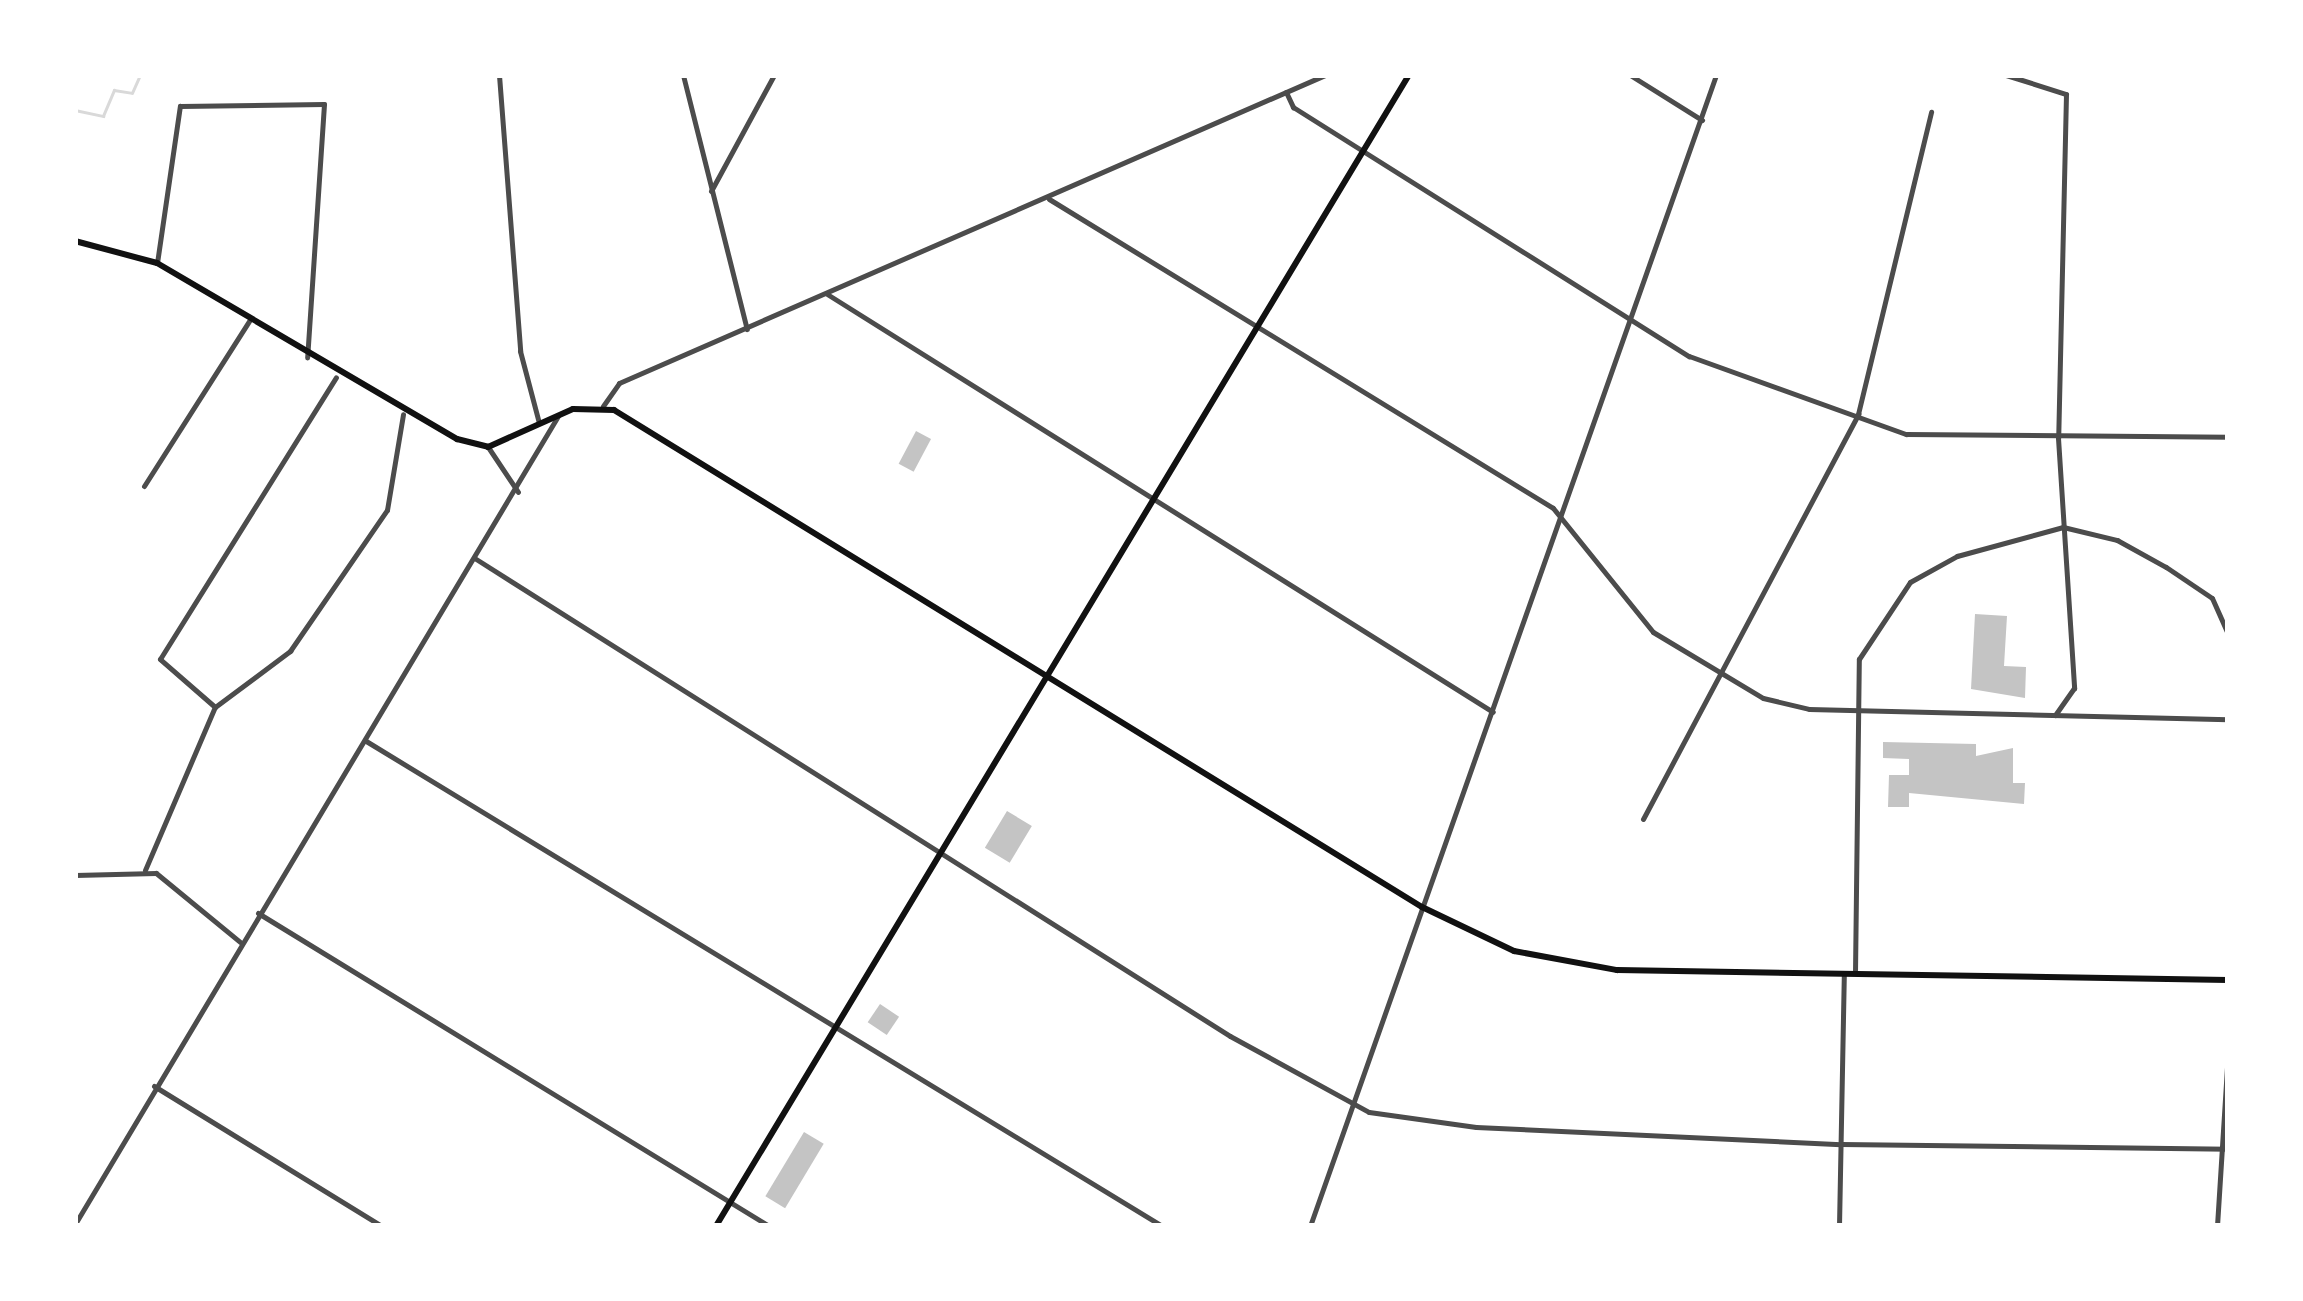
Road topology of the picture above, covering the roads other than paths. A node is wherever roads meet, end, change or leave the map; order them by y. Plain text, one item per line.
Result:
1 (499, 75) edge
2 (683, 75) edge
3 (774, 75) edge
4 (1325, 75) edge
5 (1409, 75) edge
6 (1630, 75) edge
7 (1716, 75) edge
8 (2006, 75) edge
9 (1286, 92) junction
10 (1930, 112) dead end
11 (1702, 120) junction
12 (1362, 151) junction
13 (709, 194) junction
14 (1049, 199) junction
15 (75, 241) edge
16 (157, 263) junction
17 (827, 294) junction
18 (249, 321) junction
19 (1259, 326) junction
20 (1630, 326) junction
21 (747, 329) junction
22 (307, 357) junction
23 (336, 376) junction
24 (603, 406) junction
25 (403, 414) junction
26 (1858, 414) junction
27 (558, 416) junction
28 (540, 426) junction
29 (2228, 437) edge
30 (2058, 438) junction
31 (488, 446) junction
32 (144, 486) dead end
33 (518, 492) junction
34 (1150, 502) junction
35 (1560, 522) junction
36 (2063, 527) junction
37 (476, 559) junction
38 (2228, 634) edge
39 (1722, 674) junction
40 (1046, 675) junction
41 (214, 707) junction
42 (1857, 710) junction
43 (1493, 712) junction
44 (2054, 715) junction
45 (2228, 719) edge
46 (366, 742) junction
47 (1642, 819) dead end
48 (941, 852) junction
49 (145, 870) junction
50 (75, 875) edge
51 (1422, 907) junction
52 (258, 913) junction
53 (240, 942) junction
54 (1844, 975) junction
55 (1856, 976) junction
56 (2228, 980) edge
57 (836, 1027) junction
58 (2228, 1049) edge
59 (154, 1086) junction
60 (1354, 1102) junction
61 (1841, 1144) junction
62 (2226, 1149) edge
63 (730, 1202) junction
64 (75, 1224) edge
65 (382, 1226) edge
66 (716, 1226) edge
67 (769, 1226) edge
68 (1162, 1226) edge
69 (1310, 1226) edge
70 (1839, 1226) edge
71 (2217, 1226) edge

1 - 28 street
2 - 13 street
3 - 13 street
4 - 9 street
5 - 12 main road
6 - 11 street
7 - 11 street
8 - 30 street
9 - 12 street
9 - 14 street
10 - 26 street
11 - 20 street
12 - 19 main road
12 - 20 street
13 - 21 street
14 - 17 street
14 - 19 street
15 - 16 main road
16 - 18 main road
16 - 22 street
17 - 21 street
17 - 34 street
18 - 22 main road
18 - 32 street
19 - 34 main road
19 - 35 street
20 - 26 street
20 - 35 street
21 - 24 street
22 - 23 main road
23 - 25 main road
23 - 41 street
24 - 27 main road
24 - 40 main road
25 - 31 main road
25 - 41 street
26 - 30 street
26 - 39 street
27 - 28 main road
27 - 33 street
28 - 31 main road
29 - 30 street
30 - 36 street
31 - 33 street
33 - 37 street
34 - 40 main road
34 - 43 street
35 - 39 street
35 - 43 street
36 - 38 street
36 - 42 street
36 - 44 street
37 - 46 street
37 - 48 street
39 - 42 street
39 - 47 street
40 - 48 main road
40 - 51 main road
41 - 49 street
42 - 44 street
42 - 55 street
43 - 51 street
44 - 45 street
46 - 52 street
46 - 57 street
48 - 57 main road
48 - 60 street
49 - 50 street
49 - 53 street
51 - 54 main road
51 - 60 street
52 - 53 street
52 - 63 street
53 - 59 street
54 - 55 main road
54 - 61 street
55 - 56 main road
57 - 63 main road
57 - 68 street
58 - 62 street
59 - 64 street
59 - 65 street
60 - 61 street
60 - 69 street
61 - 62 street
61 - 70 street
62 - 71 street
63 - 66 main road
63 - 67 street

